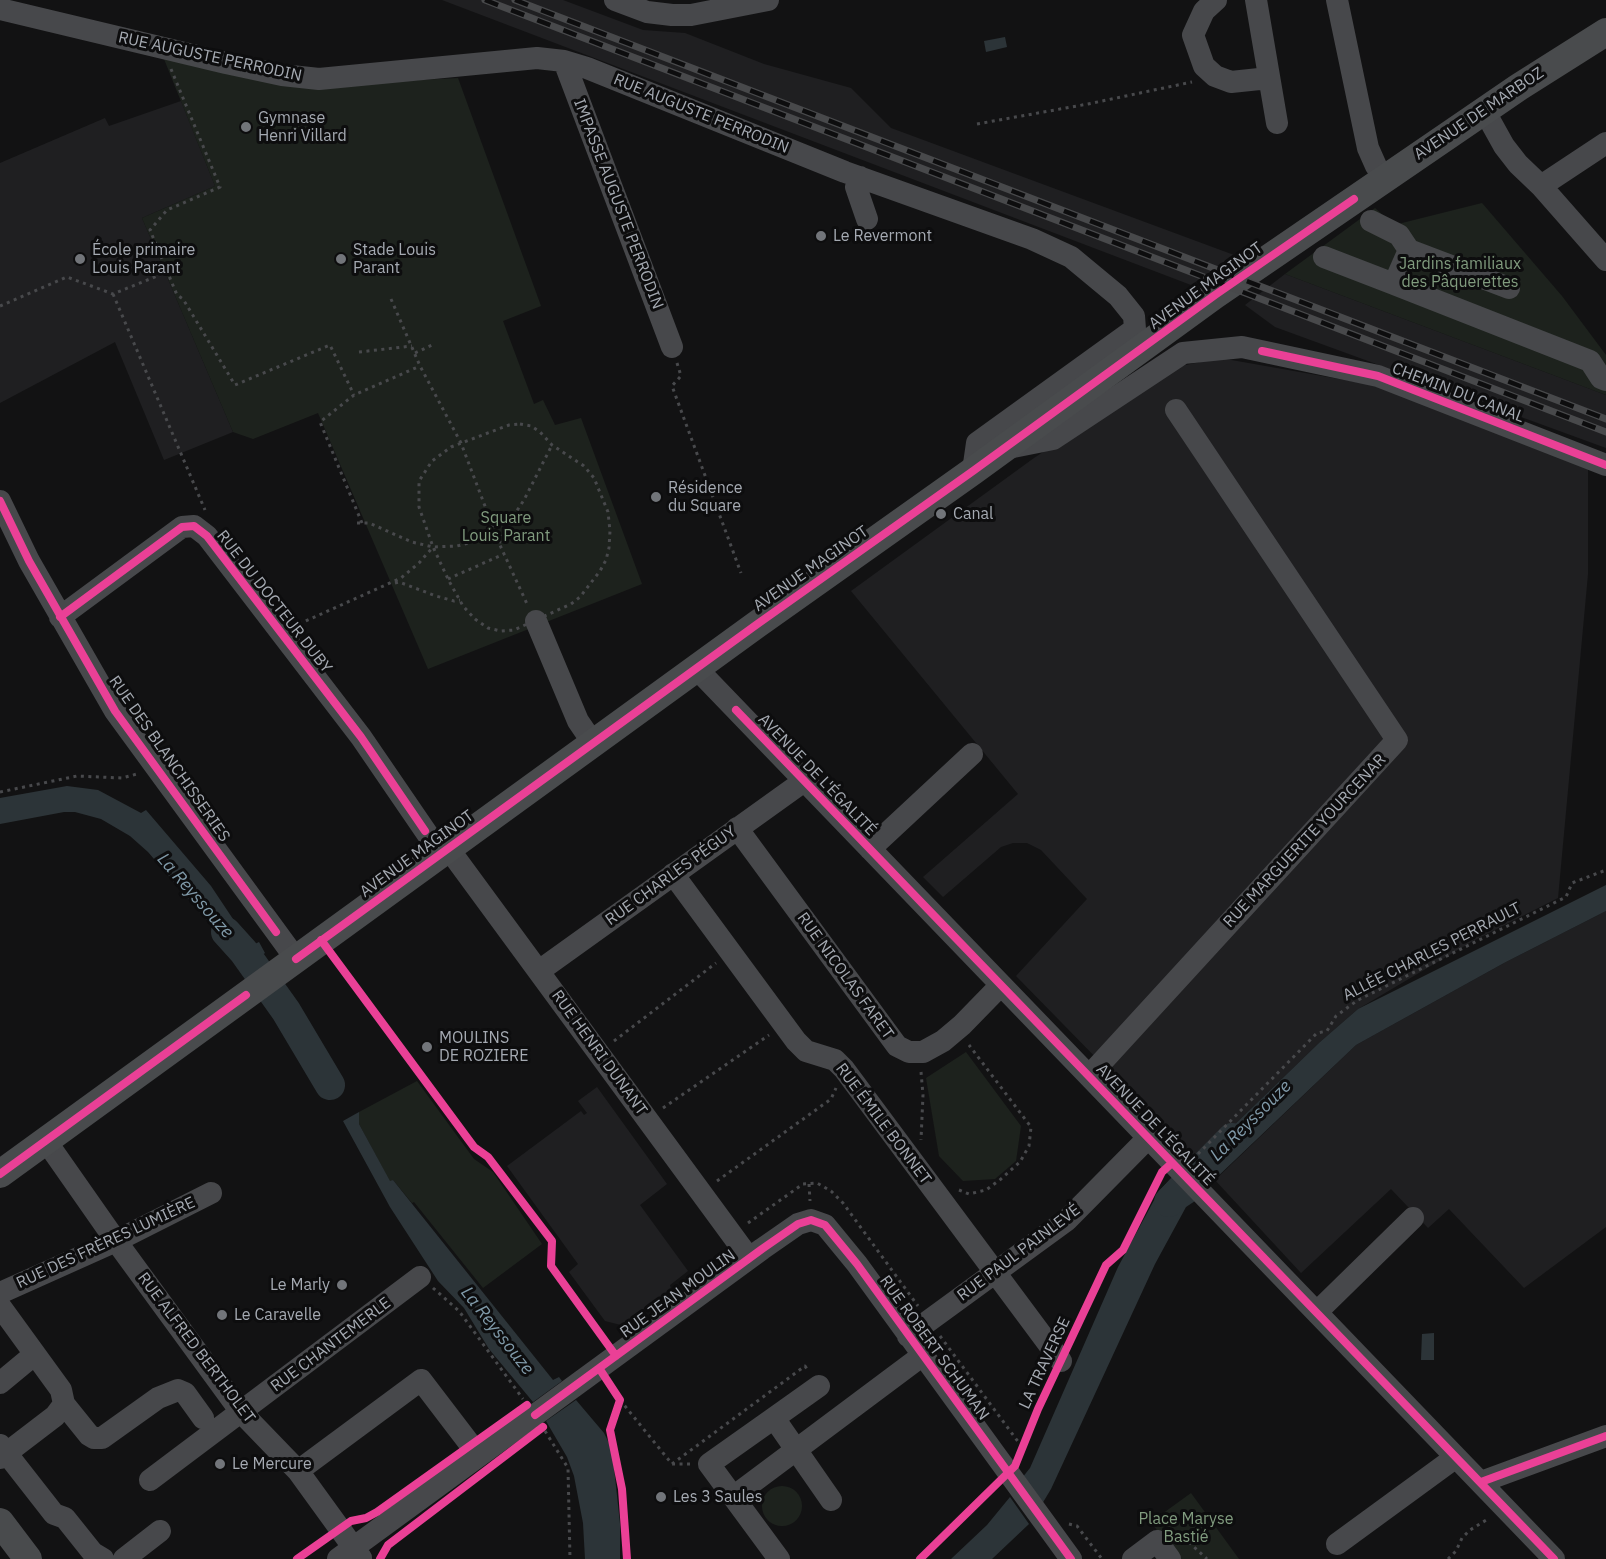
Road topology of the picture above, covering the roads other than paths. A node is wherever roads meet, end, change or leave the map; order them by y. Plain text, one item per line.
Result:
1 (615, 0) edge
2 (768, 0) edge
3 (1216, 0) edge
4 (1256, 0) edge
5 (1337, 0) edge
6 (0, 9) edge
7 (1606, 32) edge
8 (564, 61) junction
9 (1269, 78) junction
10 (1484, 110) junction
11 (1277, 123) dead end
12 (1606, 144) edge
13 (860, 177) junction
14 (1384, 178) junction
15 (1541, 186) junction
16 (1354, 199) joint
17 (867, 219) dead end
18 (1371, 221) dead end
19 (1409, 250) junction
20 (1324, 256) dead end
21 (1606, 260) edge
22 (1394, 284) junction
23 (1509, 288) dead end
24 (672, 347) road end
25 (1606, 380) edge
26 (1176, 410) dead end
27 (1003, 449) junction
28 (1606, 465) edge
29 (973, 471) junction
30 (0, 501) edge
31 (60, 617) junction
32 (536, 621) road end
33 (696, 668) junction
34 (593, 743) junction
35 (972, 754) dead end
36 (804, 781) junction
37 (737, 828) junction
38 (870, 849) junction
39 (445, 851) junction
40 (673, 874) junction
41 (291, 962) junction
42 (539, 971) junction
43 (1001, 985) junction
44 (1089, 1076) junction
45 (1148, 1138) junction
46 (46, 1141) junction
47 (0, 1174) edge
48 (211, 1193) dead end
49 (1413, 1218) dead end
50 (116, 1241) junction
51 (749, 1258) junction
52 (996, 1272) junction
53 (420, 1277) dead end
54 (0, 1293) edge
55 (0, 1306) edge
56 (1317, 1312) junction
57 (908, 1336) junction
58 (35, 1354) junction
59 (923, 1355) junction
60 (1061, 1361) dead end
61 (0, 1383) edge
62 (819, 1386) dead end
63 (64, 1404) junction
64 (241, 1412) junction
65 (203, 1418) dead end
66 (774, 1418) junction
67 (1606, 1436) edge
68 (796, 1450) junction
69 (2, 1452) edge
70 (479, 1456) junction
71 (1456, 1457) junction
72 (298, 1471) junction
73 (150, 1480) dead end
74 (1481, 1482) junction
75 (733, 1497) junction
76 (831, 1500) dead end
77 (0, 1522) edge
78 (160, 1531) dead end
79 (1337, 1544) dead end
80 (351, 1555) edge
81 (28, 1559) edge
82 (103, 1559) edge
83 (124, 1559) edge
84 (779, 1559) edge
85 (1071, 1559) edge
86 (1133, 1559) edge
87 (1170, 1559) edge
88 (1554, 1559) edge

1 - 2 street
3 - 9 street
4 - 9 street
5 - 14 street
6 - 8 street, RUE AUGUSTE PERRODIN
7 - 10 main road, AVENUE DE MARBOZ
8 - 13 street, RUE AUGUSTE PERRODIN
8 - 24 street, IMPASSE AUGUSTE PERRODIN
9 - 11 street
10 - 14 main road, AVENUE DE MARBOZ
10 - 15 street
12 - 15 street
13 - 17 street
13 - 29 street, RUE AUGUSTE PERRODIN
14 - 16 main road, AVENUE DE MARBOZ
15 - 21 street
16 - 27 main road, AVENUE MAGINOT
18 - 19 street
19 - 22 street
19 - 23 street
20 - 22 street
22 - 25 street
26 - 44 street, RUE MARGUERITE YOURCENAR
27 - 28 street, CHEMIN DU CANAL
27 - 29 main road, AVENUE MAGINOT
29 - 33 main road, AVENUE MAGINOT
30 - 31 street, RUE DES BLANCHISSERIES
31 - 39 street, RUE DU DOCTEUR DUBY
31 - 41 street, RUE DES BLANCHISSERIES
32 - 34 street
33 - 34 main road, AVENUE MAGINOT
33 - 36 street, AVENUE DE L'ÉGALITÉ
34 - 39 main road, AVENUE MAGINOT
35 - 38 street
36 - 37 street, RUE CHARLES PÉGUY
36 - 38 street, AVENUE DE L'ÉGALITÉ
37 - 40 street, RUE CHARLES PÉGUY
37 - 43 street, RUE NICOLAS FARET
38 - 43 street, AVENUE DE L'ÉGALITÉ
39 - 41 main road, AVENUE MAGINOT
39 - 42 street, RUE HENRI DUNANT
40 - 42 street, RUE CHARLES PÉGUY
40 - 52 street, RUE ÉMILE BONNET
41 - 46 main road, AVENUE MAGINOT
42 - 51 street, RUE HENRI DUNANT
43 - 44 street, AVENUE DE L'ÉGALITÉ
44 - 45 street, AVENUE DE L'ÉGALITÉ
45 - 52 street, RUE PAUL PAINLEVÉ
45 - 56 street, AVENUE DE L'ÉGALITÉ
46 - 47 main road, AVENUE MAGINOT
46 - 50 street, RUE ALFRED BERTHOLET
48 - 50 street, RUE DES FRÈRES LUMIÈRE
49 - 56 street
50 - 54 street, RUE DES FRÈRES LUMIÈRE
50 - 64 street, RUE ALFRED BERTHOLET
51 - 57 street, RUE ROBERT SCHUMAN
51 - 70 street, RUE JEAN MOULIN
52 - 57 street, RUE PAUL PAINLEVÉ
52 - 60 street, RUE ÉMILE BONNET
53 - 64 street, RUE CHANTEMERLE
55 - 58 street
56 - 71 street, AVENUE DE L'ÉGALITÉ
57 - 59 street, RUE ROBERT SCHUMAN
58 - 61 street
58 - 63 street
59 - 68 street
59 - 85 street, RUE ROBERT SCHUMAN
62 - 66 street
63 - 65 street
63 - 69 street
64 - 72 street, RUE ALFRED BERTHOLET
64 - 73 street, RUE CHANTEMERLE
66 - 68 street
66 - 75 street
67 - 74 street
68 - 75 street
68 - 76 street
69 - 82 street
70 - 72 street
70 - 80 street, RUE JEAN MOULIN
71 - 74 street, AVENUE DE L'ÉGALITÉ
71 - 79 street
72 - 80 street, RUE ALFRED BERTHOLET
74 - 88 street, AVENUE DE L'ÉGALITÉ
75 - 84 street
77 - 81 main road
78 - 83 street
86 - 87 street

